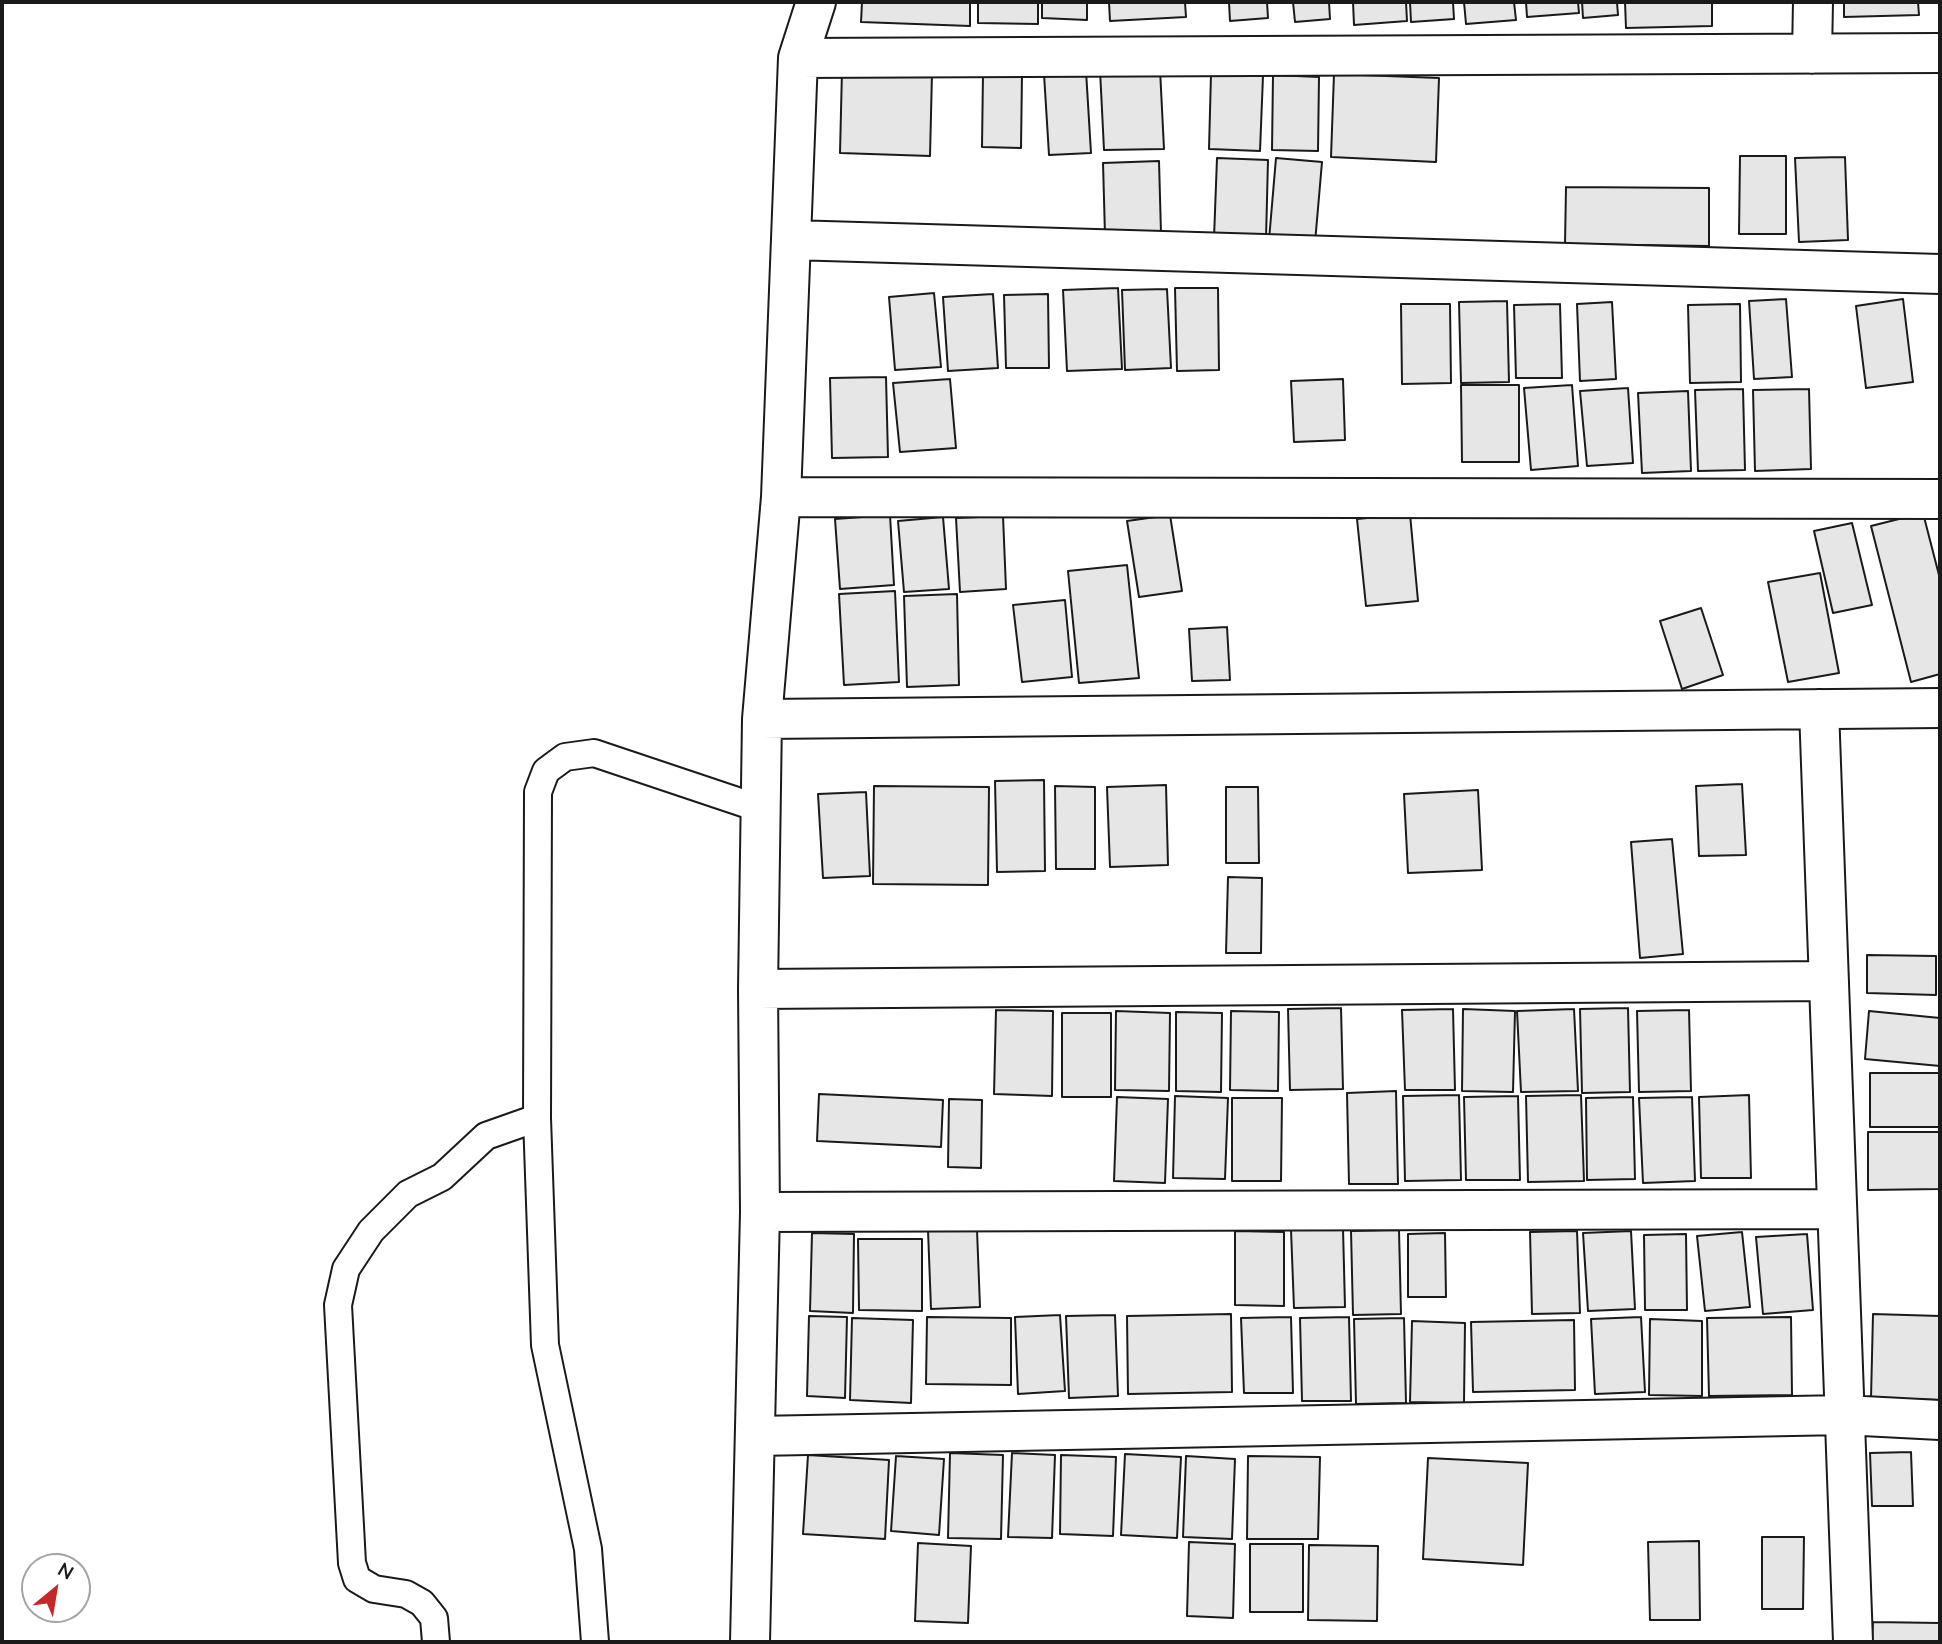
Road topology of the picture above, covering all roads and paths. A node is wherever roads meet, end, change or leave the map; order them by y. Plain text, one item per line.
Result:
1 (816, 2) edge
2 (1812, 2) edge
3 (1940, 53) edge
4 (1812, 54) junction
5 (798, 58) junction
6 (791, 240) junction
7 (1940, 274) edge
8 (781, 497) junction
9 (1940, 499) edge
10 (1940, 708) edge
11 (1819, 709) junction
12 (762, 719) junction
13 (761, 809) junction
14 (1829, 981) junction
15 (758, 989) junction
16 (537, 1118) junction
17 (1837, 1209) junction
18 (761, 1212) junction
19 (1844, 1415) junction
20 (1940, 1419) edge
21 (756, 1436) junction
22 (436, 1642) edge
23 (595, 1642) edge
24 (750, 1642) edge
25 (1853, 1642) edge

1 - 5 street
2 - 4 street
3 - 4 street
4 - 5 street
5 - 6 street
6 - 7 street
6 - 8 street
8 - 9 street
8 - 12 street
10 - 11 street
11 - 12 street
11 - 14 street
12 - 13 street
13 - 15 street
13 - 16 lane
14 - 15 street
14 - 17 street
15 - 18 street
16 - 22 lane
16 - 23 lane
17 - 18 street
17 - 19 street
18 - 21 street
19 - 20 street
19 - 21 street
19 - 25 street
21 - 24 street

